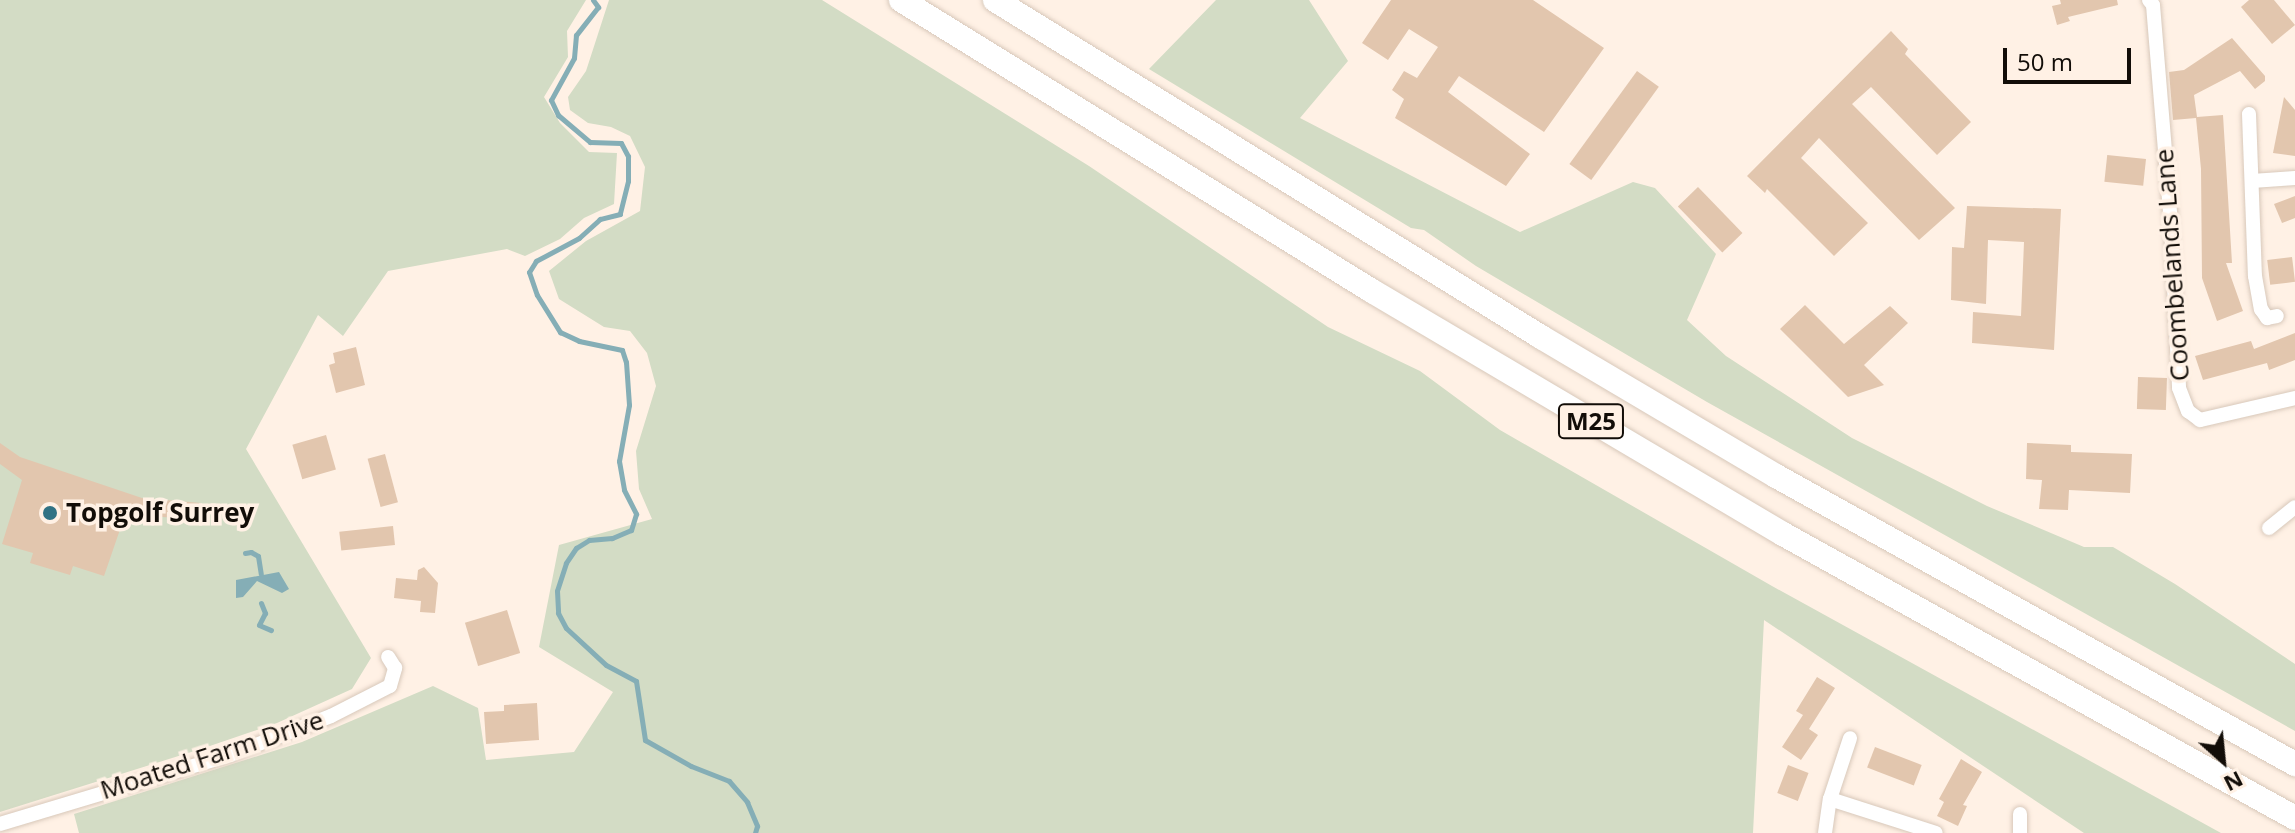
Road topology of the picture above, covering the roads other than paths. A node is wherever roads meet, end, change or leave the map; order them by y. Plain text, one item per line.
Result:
1 (901, 0) edge
2 (995, 0) edge
3 (2151, 3) edge
4 (2249, 114) dead end
5 (2295, 178) edge
6 (2252, 181) junction
7 (2277, 316) dead end
8 (2295, 398) edge
9 (2292, 515) edge
10 (2269, 528) dead end
11 (388, 657) dead end
12 (1850, 738) dead end
13 (2295, 764) edge
14 (1830, 799) junction
15 (2020, 814) dead end
16 (2295, 818) edge
17 (0, 824) edge
18 (1916, 830) edge
19 (1825, 833) edge
20 (1936, 833) edge
21 (2020, 833) edge

1 - 16 highway, M25
2 - 13 highway, M25
3 - 8 street, Coombelands Lane
4 - 6 street
5 - 6 street
6 - 7 street
9 - 10 street
11 - 17 street, Moated Farm Drive
12 - 14 street
14 - 18 street
14 - 19 street
15 - 21 street
18 - 20 street

